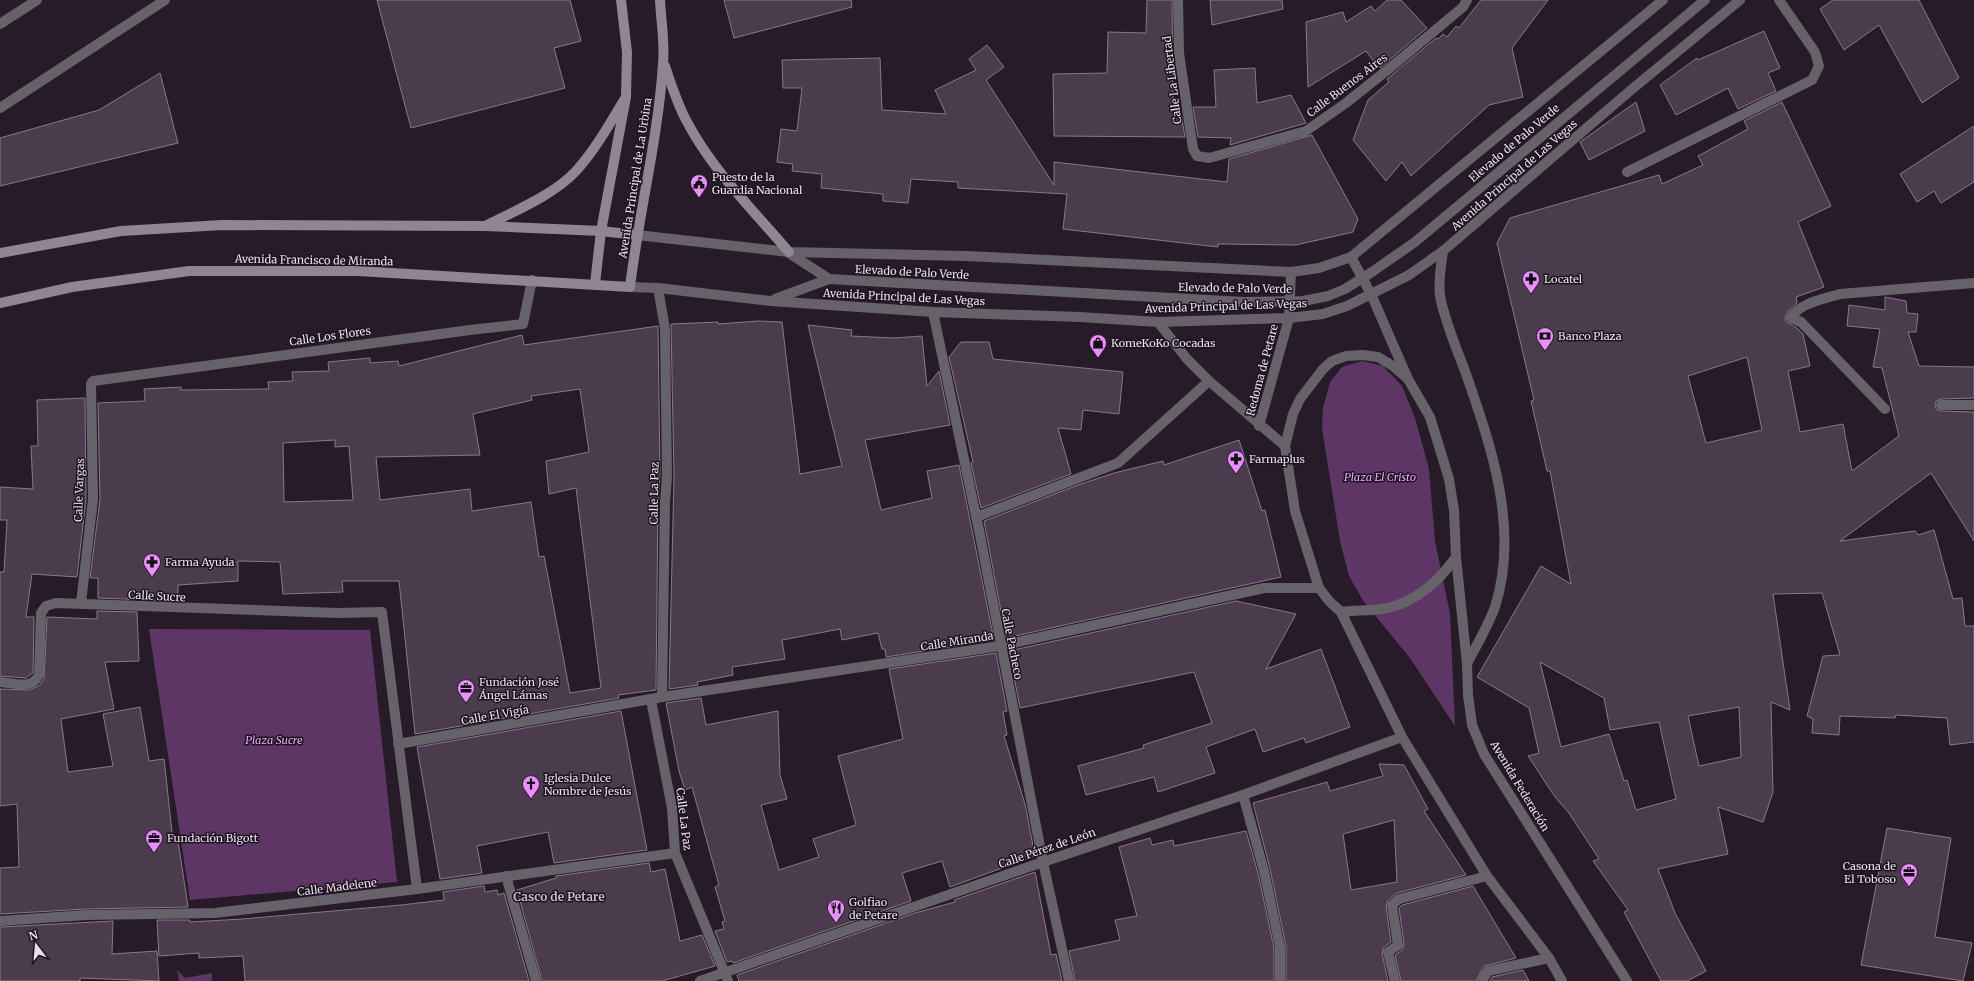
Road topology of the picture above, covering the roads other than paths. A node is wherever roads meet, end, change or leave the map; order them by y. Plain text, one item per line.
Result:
1 (37, 0) edge
2 (166, 0) edge
3 (622, 0) edge
4 (660, 0) edge
5 (1178, 0) edge
6 (1467, 0) edge
7 (1663, 0) edge
8 (1705, 0) edge
9 (1740, 0) edge
10 (1779, 0) edge
11 (0, 24) edge
12 (664, 62) junction
13 (626, 97) junction
14 (0, 108) edge
15 (1197, 156) joint
16 (1627, 172) dead end
17 (485, 226) junction
18 (602, 231) junction
19 (636, 234) junction
20 (1443, 251) junction
21 (789, 252) junction
22 (0, 253) edge
23 (1351, 257) junction
24 (1291, 272) junction
25 (829, 279) junction
26 (532, 280) junction
27 (1974, 283) edge
28 (595, 284) junction
29 (630, 287) junction
30 (658, 288) junction
31 (1371, 294) junction
32 (770, 301) junction
33 (0, 303) edge
34 (933, 312) junction
35 (1289, 318) junction
36 (1158, 322) junction
37 (1408, 379) junction
38 (95, 380) joint
39 (1210, 381) junction
40 (1941, 405) dead end
41 (1974, 405) edge
42 (1885, 409) dead end
43 (1259, 426) junction
44 (1285, 446) junction
45 (976, 517) junction
46 (1456, 557) junction
47 (1319, 588) junction
48 (81, 603) junction
49 (1341, 612) junction
50 (1000, 646) junction
51 (1467, 664) junction
52 (0, 682) edge
53 (692, 694) joint
54 (662, 698) junction
55 (651, 700) junction
56 (1402, 737) junction
57 (398, 744) junction
58 (1243, 795) junction
59 (675, 853) junction
60 (1043, 862) junction
61 (506, 876) junction
62 (1487, 876) junction
63 (417, 889) junction
64 (0, 921) edge
65 (1549, 958) junction
66 (726, 976) edge
67 (536, 981) edge
68 (700, 981) edge
69 (1069, 981) edge
70 (1280, 981) edge
71 (1395, 981) edge
72 (1482, 981) edge
73 (1562, 981) edge
74 (1627, 981) edge

1 - 11 street
2 - 14 street
3 - 13 main road, Avenida Principal de La Urbina
4 - 12 main road, Avenida Principal de La Urbina
5 - 15 street, Calle La Libertad
6 - 15 street, Calle Buenos Aires
7 - 23 street
8 - 25 street, Elevado de Palo Verde, bridge
9 - 20 street, Avenida Principal de Las Vegas
10 - 16 street
12 - 19 main road, Avenida Principal de La Urbina
12 - 21 main road
13 - 17 main road
13 - 18 main road, Avenida Principal de La Urbina
17 - 18 main road
17 - 22 main road
18 - 19 main road
18 - 28 main road, Avenida Principal de La Urbina
19 - 21 street
19 - 29 main road, Avenida Principal de La Urbina
20 - 31 street, Avenida Principal de Las Vegas
20 - 51 street
21 - 24 street
21 - 25 street
23 - 24 street
23 - 31 street
24 - 35 street, Redoma de Petare
25 - 32 street, Elevado de Palo Verde
26 - 28 main road, Avenida Francisco de Miranda
26 - 33 main road, Avenida Francisco de Miranda
26 - 38 street, Calle Los Flores
27 - 42 street
28 - 29 main road, Avenida Francisco de Miranda
29 - 30 street, Avenida Principal de Las Vegas
30 - 32 street, Avenida Principal de Las Vegas
30 - 54 street, Calle La Paz
31 - 35 street, Avenida Principal de Las Vegas
31 - 37 street
32 - 34 street, Avenida Principal de Las Vegas
34 - 36 street, Avenida Principal de Las Vegas
34 - 45 street, Calle Pacheco
35 - 36 street, Avenida Principal de Las Vegas
35 - 43 street, Redoma de Petare
36 - 39 street, Redoma de Petare
37 - 44 street
37 - 46 street
38 - 48 street, Calle Vargas
39 - 43 street, Redoma de Petare
39 - 45 street
40 - 41 street
43 - 44 street, Redoma de Petare
44 - 47 street
45 - 50 street, Calle Pacheco
46 - 49 street
46 - 51 street, Avenida Federación
47 - 49 street
47 - 50 street, Calle Miranda
48 - 52 street, Calle Sucre
48 - 57 street, Calle Sucre
49 - 56 street
50 - 53 street, Calle Miranda
50 - 60 street, Calle Pacheco
51 - 74 street, Avenida Federación
53 - 54 street, Calle El Vigía
54 - 55 street, Calle El Vigía
55 - 57 street, Calle El Vigía
55 - 59 street, Calle La Paz
56 - 58 street, Calle Pérez de León
56 - 62 street
57 - 63 street
58 - 60 street, Calle Pérez de León
58 - 70 street
59 - 61 street, Calle Madelene
59 - 66 street, Calle La Paz
60 - 66 street, Calle Pérez de León
60 - 69 street, Calle Pacheco
61 - 63 street, Calle Madelene
61 - 67 street
62 - 65 street
62 - 71 street
63 - 64 street, Calle Madelene
65 - 72 street
65 - 73 street
66 - 68 street, Calle Pérez de León

